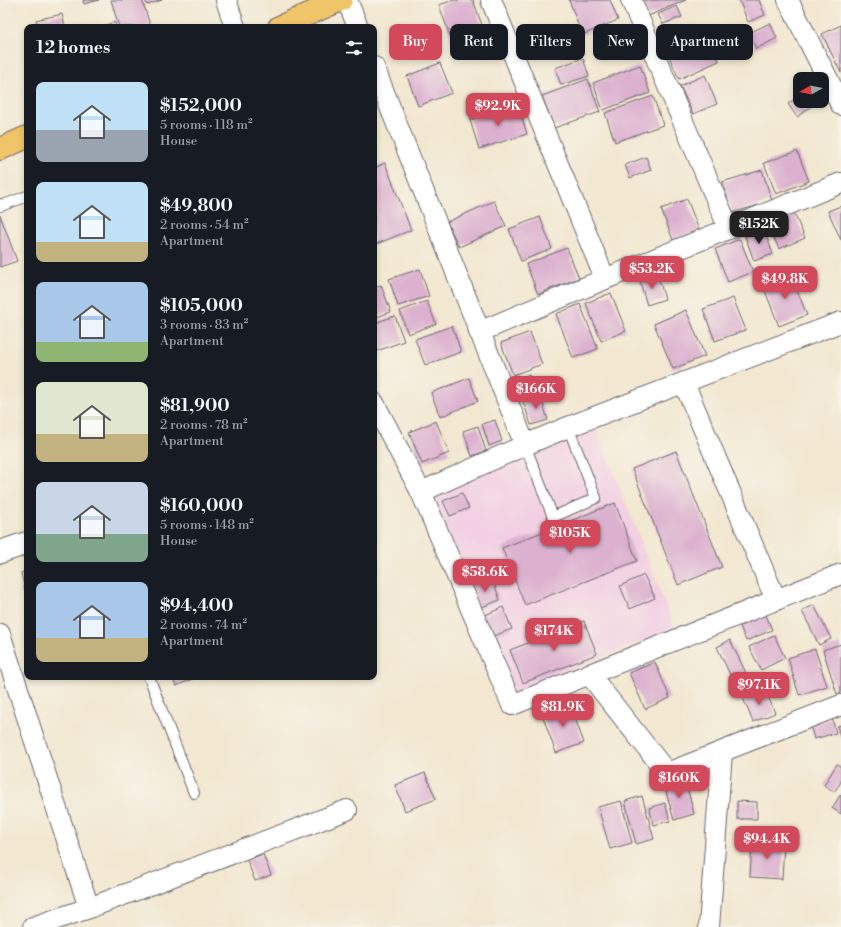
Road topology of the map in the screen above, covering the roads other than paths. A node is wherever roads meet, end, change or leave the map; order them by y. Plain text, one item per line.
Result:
1 (226, 0) edge
2 (342, 0) edge
3 (347, 0) edge
4 (491, 0) edge
5 (632, 0) edge
6 (788, 0) edge
7 (234, 24) edge
8 (286, 24) edge
9 (357, 24) edge
10 (377, 76) edge
11 (841, 106) edge
12 (24, 138) edge
13 (0, 149) edge
14 (841, 183) edge
15 (24, 197) edge
16 (0, 204) edge
17 (729, 229) junction
18 (605, 279) junction
19 (841, 322) edge
20 (479, 332) junction
21 (684, 383) junction
22 (377, 409) edge
23 (568, 428) junction
24 (525, 445) junction
25 (421, 492) junction
26 (24, 544) edge
27 (0, 552) edge
28 (841, 574) edge
29 (776, 600) junction
30 (0, 634) edge
31 (589, 674) junction
32 (150, 680) edge
33 (841, 705) edge
34 (722, 752) junction
35 (194, 793) dead end
36 (347, 810) dead end
37 (89, 908) junction
38 (33, 927) edge
39 (709, 927) edge

1 - 7 street
2 - 8 main road
3 - 9 street
4 - 18 street
5 - 17 street
6 - 11 street
10 - 20 street
12 - 13 main road
14 - 17 street
15 - 16 lane
17 - 18 street
18 - 20 street
19 - 21 street
20 - 24 street
21 - 23 street
21 - 29 street
22 - 25 street
23 - 24 street
23 - 24 lane
24 - 25 street
25 - 31 street
26 - 27 street
28 - 29 street
29 - 31 street
30 - 37 street
31 - 34 street
32 - 35 lane
33 - 34 street
34 - 39 street
36 - 37 street
37 - 38 street

